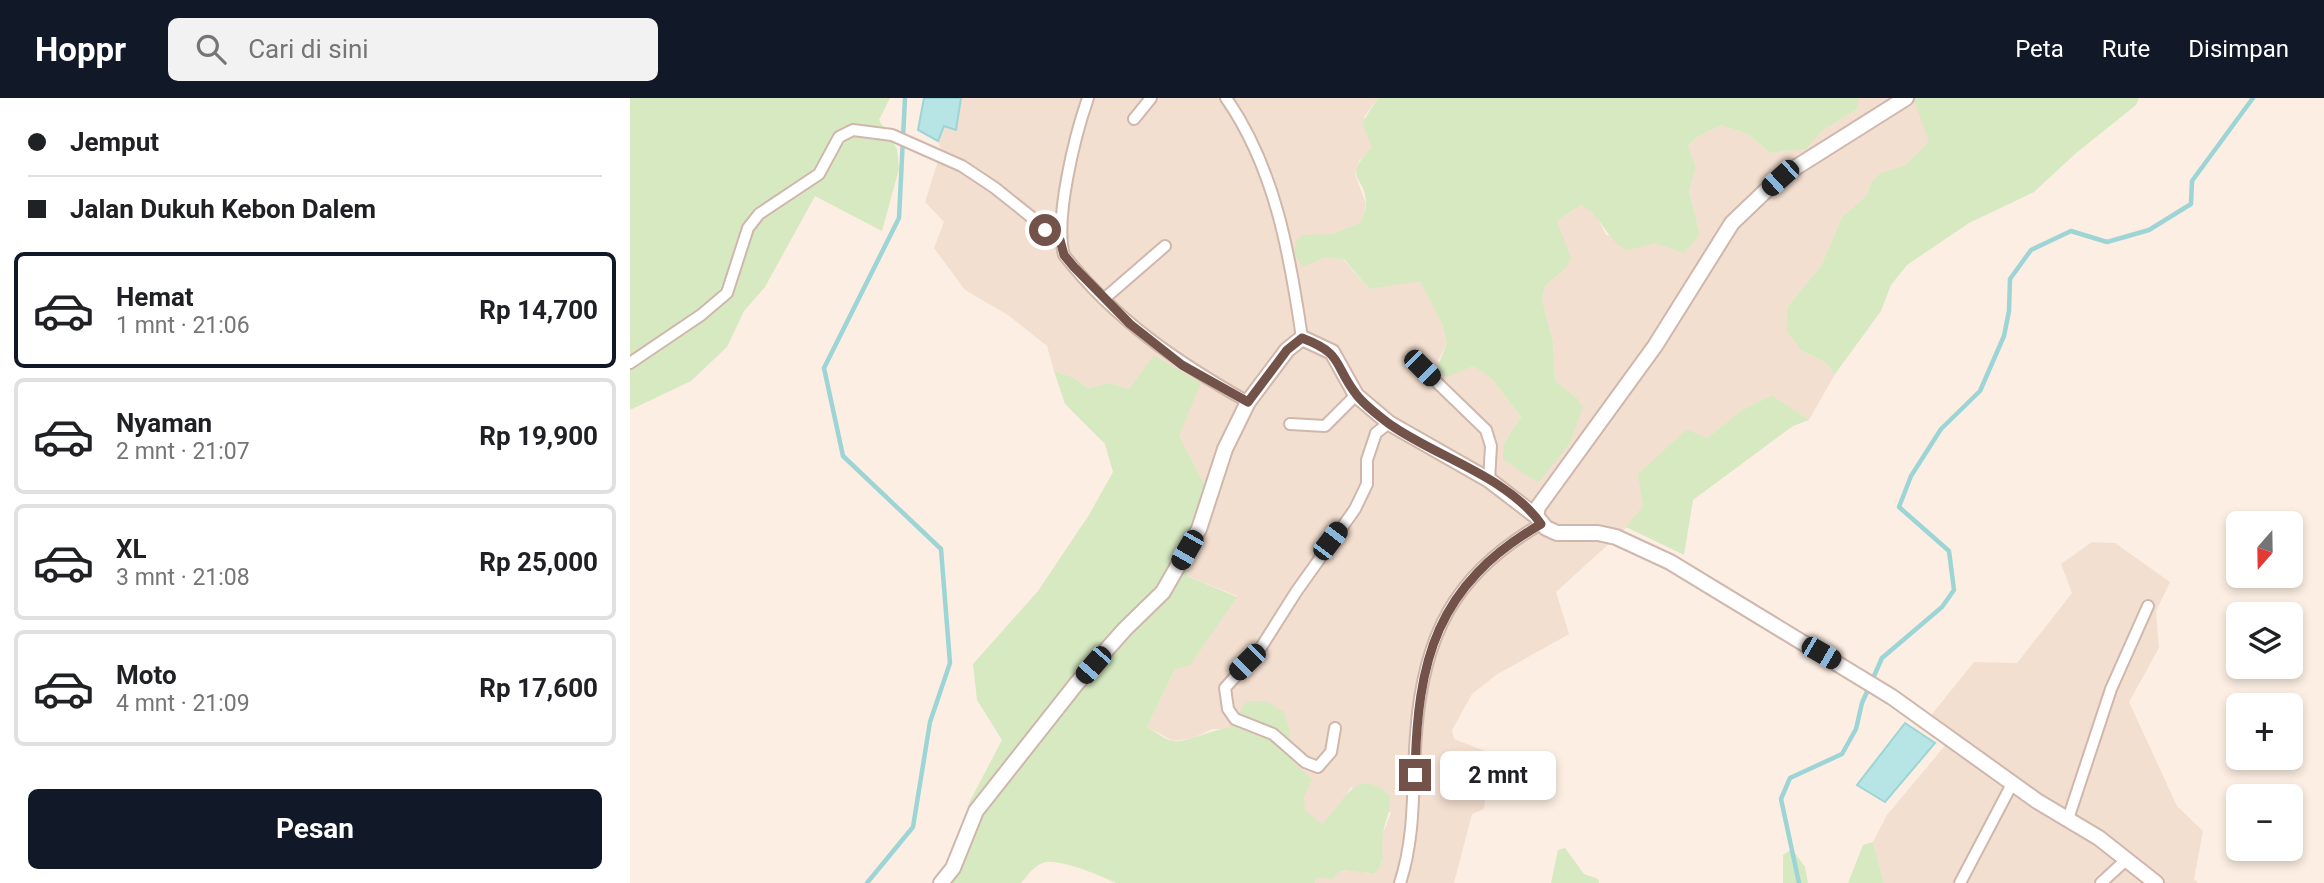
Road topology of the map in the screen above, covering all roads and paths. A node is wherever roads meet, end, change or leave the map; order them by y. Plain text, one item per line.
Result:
1 (1088, 98) edge
2 (1151, 98) edge
3 (1226, 98) edge
4 (1906, 98) edge
5 (1134, 119) dead end
6 (1060, 240) junction
7 (1165, 246) dead end
8 (1105, 298) junction
9 (1302, 338) junction
10 (630, 363) edge
11 (1422, 368) dead end
12 (1356, 395) junction
13 (1248, 402) junction
14 (1389, 423) junction
15 (1290, 424) dead end
16 (1489, 480) junction
17 (1538, 520) junction
18 (2148, 606) dead end
19 (1335, 728) dead end
20 (2012, 784) junction
21 (2068, 819) junction
22 (2127, 859) junction
23 (941, 883) edge
24 (1401, 883) edge
25 (1960, 883) edge
26 (2101, 883) edge
27 (2156, 883) edge

1 - 6 street
2 - 5 street
3 - 9 street
4 - 17 street
6 - 8 street
6 - 10 street
7 - 8 street
8 - 13 street
9 - 12 street
9 - 13 street
11 - 16 street
12 - 14 street
12 - 15 street
13 - 23 street
14 - 16 street
14 - 19 street
16 - 17 street
17 - 20 street
17 - 24 street
18 - 21 street
20 - 21 street
20 - 25 street
21 - 22 street
22 - 26 street
22 - 27 street

